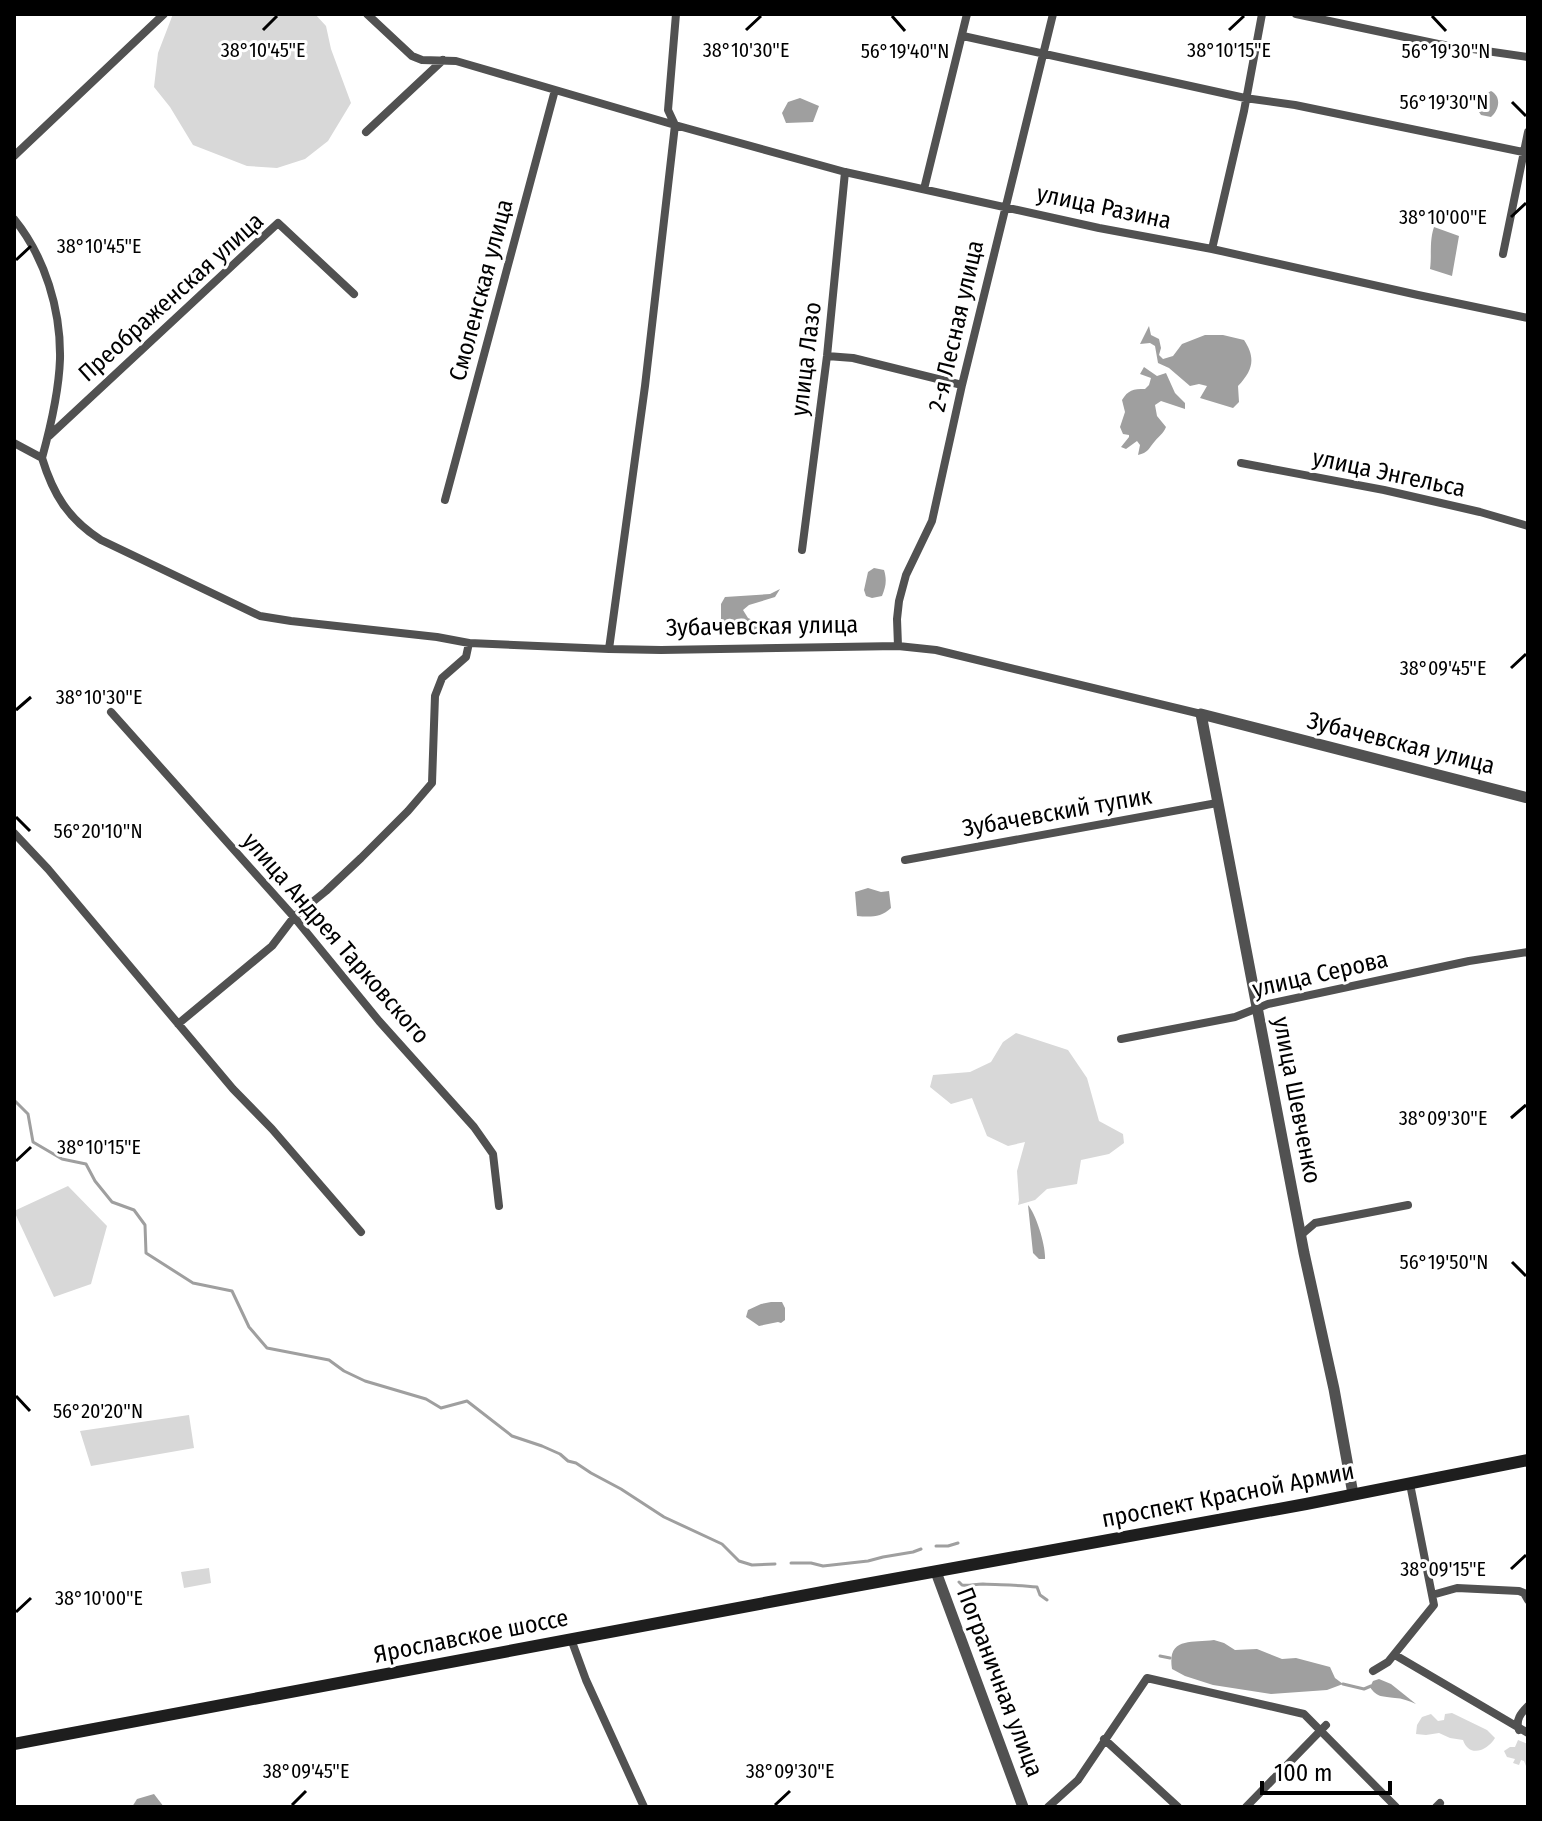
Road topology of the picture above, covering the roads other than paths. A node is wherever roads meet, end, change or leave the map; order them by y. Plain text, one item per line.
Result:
1 (164, 14) edge
2 (367, 14) edge
3 (676, 14) edge
4 (967, 14) edge
5 (1053, 14) edge
6 (1262, 14) edge
7 (1296, 14) edge
8 (963, 36) junction
9 (1044, 53) junction
10 (1528, 57) edge
11 (444, 60) junction
12 (555, 90) junction
13 (1245, 98) junction
14 (675, 125) junction
15 (366, 132) dead end
16 (1528, 132) edge
17 (1526, 153) edge
18 (14, 156) edge
19 (845, 172) junction
20 (924, 189) junction
21 (1005, 207) junction
22 (14, 219) edge
23 (1212, 249) junction
24 (1503, 254) dead end
25 (354, 294) dead end
26 (1528, 318) edge
27 (827, 356) junction
28 (962, 385) junction
29 (49, 436) junction
30 (14, 443) edge
31 (42, 458) junction
32 (1241, 463) dead end
33 (445, 500) dead end
34 (1528, 526) edge
35 (802, 550) dead end
36 (469, 643) junction
37 (898, 646) junction
38 (609, 649) junction
39 (111, 712) dead end
40 (1201, 714) junction
41 (1528, 798) edge
42 (1217, 803) junction
43 (14, 833) edge
44 (905, 860) dead end
45 (294, 917) junction
46 (1528, 952) edge
47 (1257, 1008) junction
48 (178, 1024) junction
49 (1121, 1039) dead end
50 (1408, 1205) dead end
51 (499, 1206) dead end
52 (361, 1232) dead end
53 (1301, 1235) junction
54 (1528, 1460) edge
55 (1410, 1484) junction
56 (1353, 1494) junction
57 (936, 1572) junction
58 (1432, 1595) junction
59 (1528, 1600) edge
60 (571, 1639) junction
61 (1395, 1655) junction
62 (1373, 1671) dead end
63 (1528, 1706) edge
64 (1323, 1727) junction
65 (1522, 1732) edge
66 (1104, 1739) junction
67 (14, 1744) edge
68 (644, 1807) edge
69 (1023, 1807) edge
70 (1048, 1807) edge
71 (1178, 1807) edge
72 (1246, 1807) edge
73 (1396, 1807) edge

1 - 18 street
2 - 11 street, улица Разина
3 - 14 street
4 - 8 street
5 - 9 street, 2-я Лесная улица
6 - 13 street
7 - 10 street
8 - 9 street
8 - 20 street
9 - 13 street
9 - 21 street, 2-я Лесная улица
11 - 12 street, улица Разина
11 - 15 street
12 - 14 street, улица Разина
12 - 33 street, Смоленская улица
13 - 17 street
13 - 23 street
14 - 19 street, улица Разина
14 - 38 street
16 - 17 street
17 - 24 street
19 - 20 street, улица Разина
19 - 27 street, улица Лазо
20 - 21 street, улица Разина
21 - 23 street, улица Разина
21 - 28 street, 2-я Лесная улица
22 - 29 street
23 - 26 street, улица Разина
25 - 29 street, Преображенская улица
27 - 28 street
27 - 35 street, улица Лазо
28 - 37 street, 2-я Лесная улица
29 - 31 street
30 - 31 street
31 - 36 street, Зубачевская улица
32 - 34 street, улица Энгельса
36 - 38 street, Зубачевская улица
36 - 45 street
37 - 38 street, Зубачевская улица
37 - 40 street, Зубачевская улица
39 - 45 street, улица Андрея Тарковского
40 - 41 street, Зубачевская улица
40 - 42 street, улица Шевченко
42 - 44 street, Зубачевский тупик
42 - 47 street, улица Шевченко
43 - 48 street
45 - 48 street
45 - 51 street, улица Андрея Тарковского
46 - 47 street, улица Серова
47 - 49 street, улица Серова
47 - 53 street, улица Шевченко
48 - 52 street
50 - 53 street
53 - 56 street, улица Шевченко
54 - 55 main road, проспект Красной Армии
55 - 56 main road, проспект Красной Армии
55 - 58 street
56 - 57 main road, проспект Красной Армии
57 - 60 main road, Ярославское шоссе
57 - 69 street, Пограничная улица
58 - 59 street
58 - 61 street
60 - 67 main road, Ярославское шоссе
60 - 68 street
61 - 62 street
61 - 65 street
63 - 65 street
64 - 66 street
64 - 72 street
64 - 73 street
66 - 70 street
66 - 71 street

